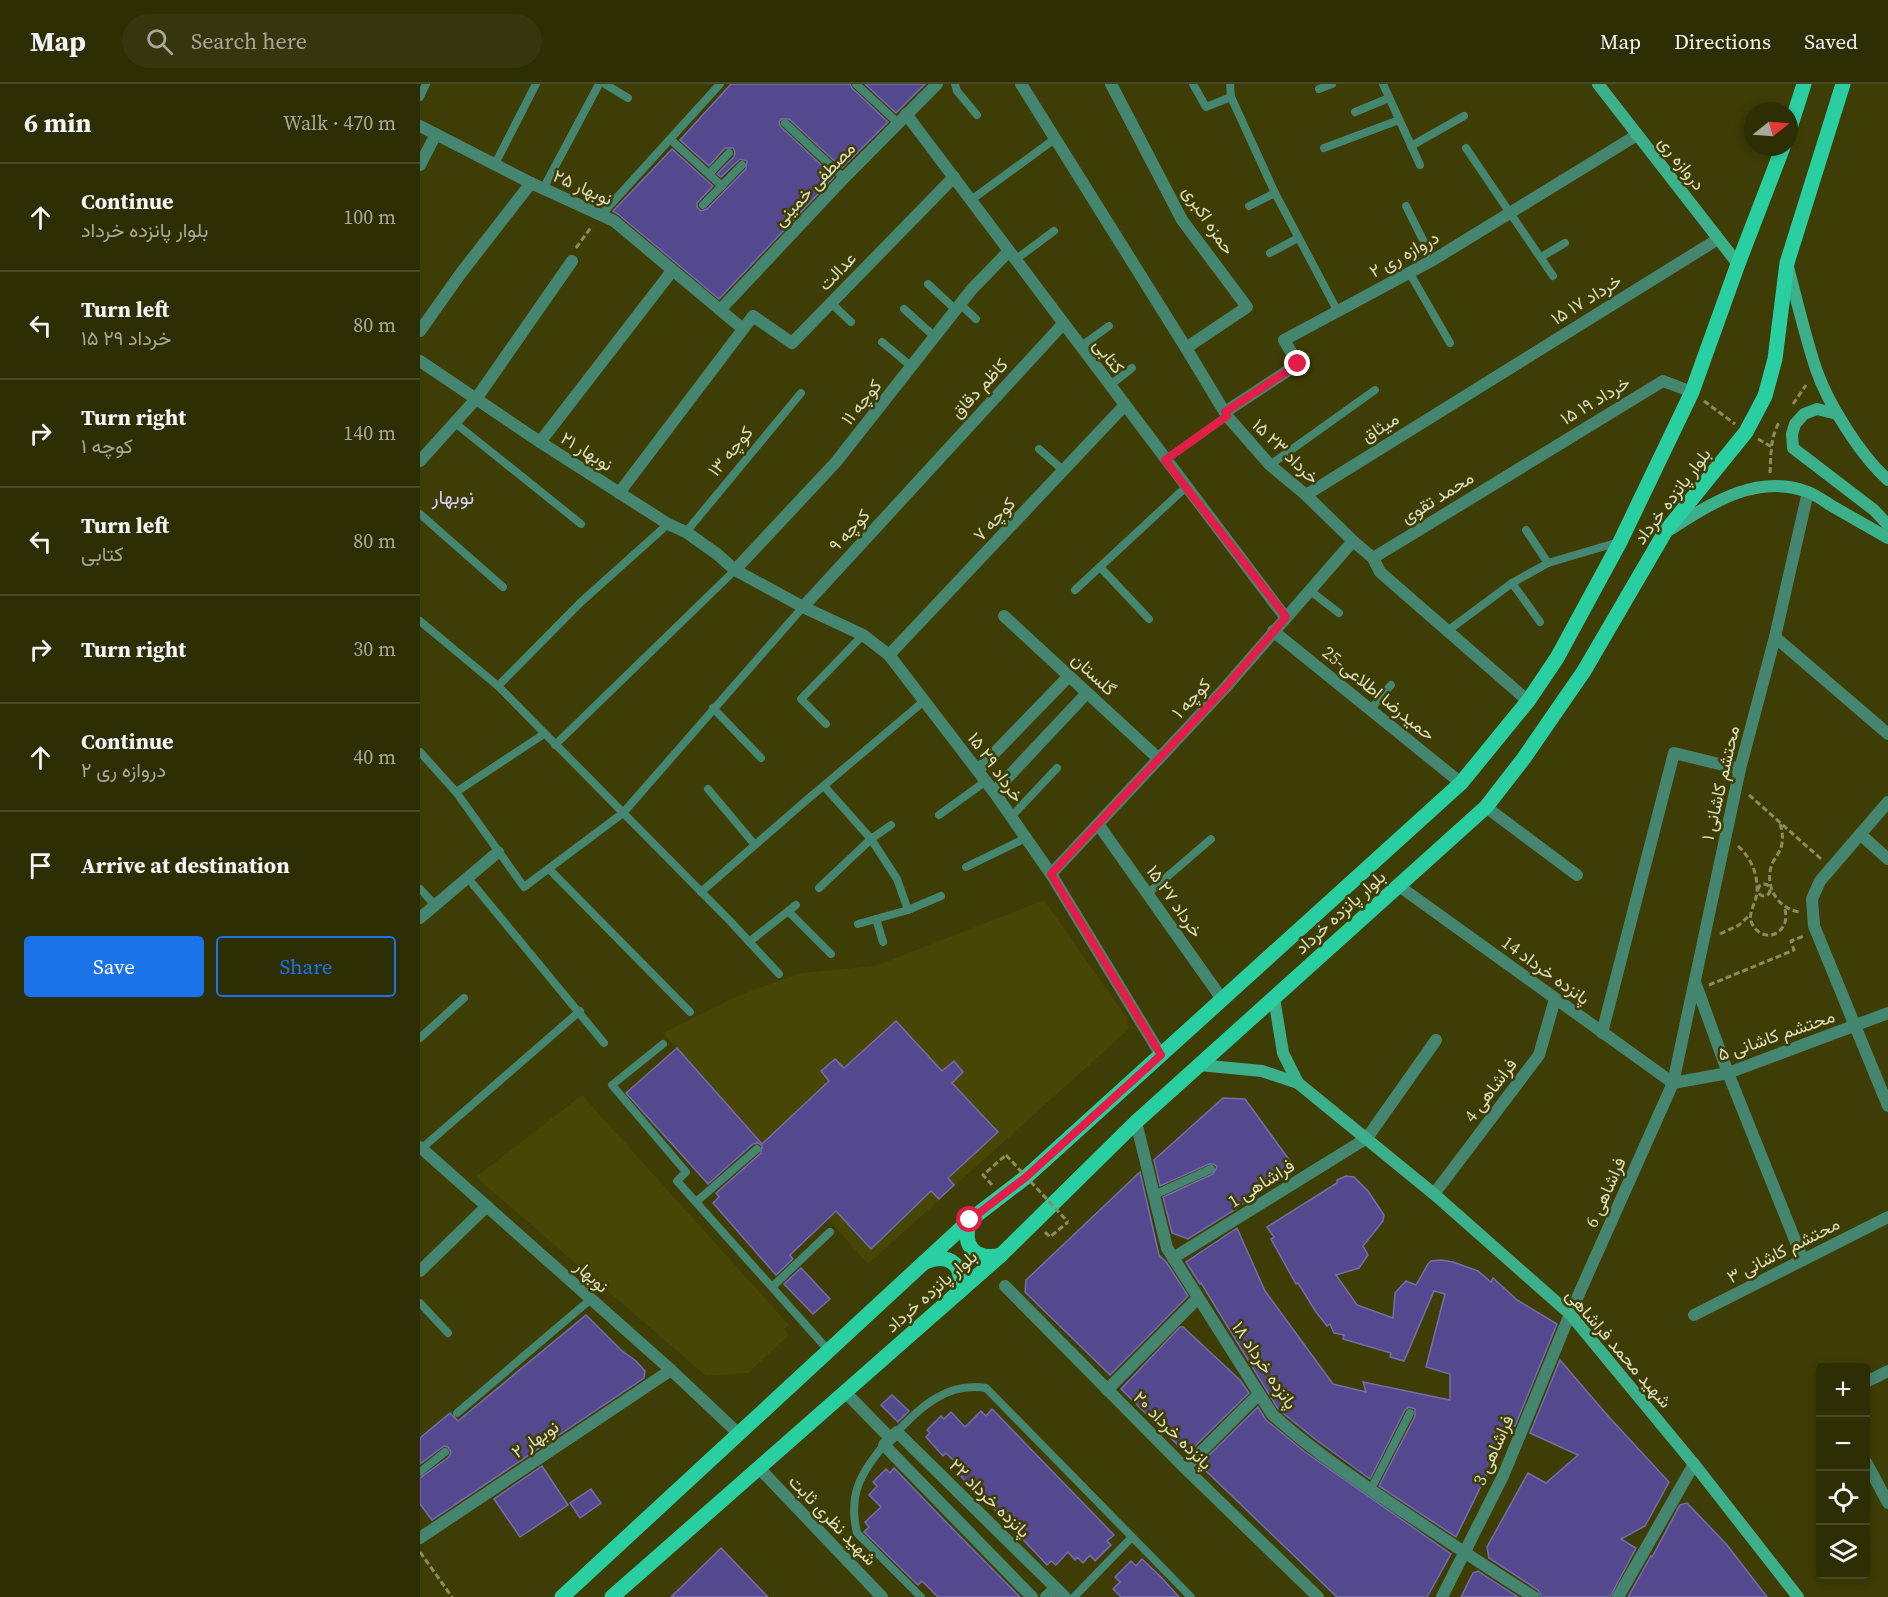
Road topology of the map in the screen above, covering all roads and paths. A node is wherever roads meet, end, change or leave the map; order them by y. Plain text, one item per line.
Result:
1 (426, 84) edge
2 (536, 84) edge
3 (599, 84) edge
4 (605, 84) edge
5 (707, 84) edge
6 (856, 84) edge
7 (937, 84) edge
8 (955, 84) edge
9 (1021, 84) edge
10 (1111, 84) edge
11 (1193, 84) edge
12 (1230, 84) edge
13 (1332, 84) edge
14 (1383, 84) edge
15 (1598, 84) edge
16 (1804, 84) edge
17 (1843, 84) edge
18 (717, 87) edge
19 (1319, 89) dead end
20 (420, 97) edge
21 (1231, 97) junction
22 (628, 98) dead end
23 (1389, 98) junction
24 (1798, 102) edge
25 (1355, 112) dead end
26 (977, 115) dead end
27 (1464, 116) dead end
28 (902, 119) junction
29 (1399, 120) junction
30 (785, 123) dead end
31 (420, 126) edge
32 (436, 134) junction
33 (1637, 135) junction
34 (1056, 138) junction
35 (670, 139) junction
36 (1411, 146) junction
37 (1324, 148) dead end
38 (1466, 148) dead end
39 (729, 153) dead end
40 (1780, 156) edge
41 (495, 164) junction
42 (420, 165) edge
43 (742, 165) dead end
44 (1420, 165) dead end
45 (709, 174) junction
46 (954, 177) junction
47 (844, 178) junction
48 (531, 183) junction
49 (722, 186) junction
50 (543, 189) junction
51 (1275, 193) junction
52 (971, 200) junction
53 (703, 205) dead end
54 (1249, 206) dead end
55 (1406, 206) dead end
56 (1511, 212) junction
57 (602, 214) junction
58 (1054, 231) dead end
59 (1298, 238) junction
60 (1718, 239) junction
61 (1565, 243) dead end
62 (1270, 254) dead end
63 (1012, 255) junction
64 (1541, 257) junction
65 (1432, 260) junction
66 (572, 261) joint
67 (1787, 263) junction
68 (1738, 264) junction
69 (672, 270) junction
70 (1409, 272) junction
71 (1553, 276) dead end
72 (928, 284) dead end
73 (831, 303) junction
74 (958, 307) junction
75 (904, 309) dead end
76 (720, 310) junction
77 (1336, 310) junction
78 (976, 319) dead end
79 (851, 322) dead end
80 (1063, 324) junction
81 (1108, 326) dead end
82 (742, 329) junction
83 (420, 331) edge
84 (935, 337) junction
85 (882, 342) dead end
86 (1450, 343) dead end
87 (1080, 346) junction
88 (1186, 348) junction
89 (420, 361) edge
90 (912, 367) junction
91 (1132, 368) dead end
92 (1109, 386) junction
93 (1375, 390) dead end
94 (1473, 390) joint
95 (1692, 392) junction
96 (801, 393) dead end
97 (476, 399) junction
98 (1124, 406) junction
99 (1226, 414) junction
100 (1838, 414) junction
101 (455, 423) junction
102 (1746, 432) junction
103 (540, 442) junction
104 (1772, 447) dead end
105 (1039, 449) dead end
106 (1165, 460) junction
107 (420, 461) edge
108 (1270, 465) junction
109 (1520, 467) joint
110 (1064, 471) junction
111 (922, 477) joint
112 (1888, 480) edge
113 (1186, 487) junction
114 (1808, 492) junction
115 (619, 493) junction
116 (1306, 495) junction
117 (420, 514) edge
118 (581, 524) dead end
119 (668, 524) junction
120 (1888, 525) edge
121 (1526, 530) dead end
122 (686, 532) junction
123 (1665, 532) junction
124 (1888, 538) edge
125 (1353, 541) junction
126 (1620, 542) junction
127 (1374, 558) junction
128 (1548, 563) junction
129 (1101, 567) junction
130 (735, 570) junction
131 (1512, 583) junction
132 (503, 587) dead end
133 (1075, 590) dead end
134 (1310, 590) junction
135 (803, 607) junction
136 (1339, 614) dead end
137 (1004, 616) dead end
138 (1286, 617) junction
139 (1149, 619) dead end
140 (420, 621) edge
141 (1540, 622) dead end
142 (1273, 630) junction
143 (1446, 632) junction
144 (863, 635) junction
145 (1775, 637) junction
146 (889, 655) junction
147 (1069, 676) junction
148 (1391, 685) dead end
149 (498, 686) junction
150 (1087, 693) junction
151 (924, 701) junction
152 (1528, 701) junction
153 (713, 708) junction
154 (1370, 710) junction
155 (826, 724) dead end
156 (544, 734) junction
157 (1888, 734) edge
158 (555, 745) junction
159 (420, 752) edge
160 (761, 758) dead end
161 (1159, 759) junction
162 (1057, 768) dead end
163 (1740, 769) junction
164 (978, 771) junction
165 (986, 781) junction
166 (1461, 783) junction
167 (824, 786) junction
168 (708, 789) dead end
169 (456, 792) junction
170 (994, 792) junction
171 (1888, 802) edge
172 (1747, 806) dead end
173 (1486, 807) junction
174 (623, 813) junction
175 (939, 815) dead end
176 (1011, 817) junction
177 (1779, 822) junction
178 (1098, 824) junction
179 (891, 825) dead end
180 (1860, 834) junction
181 (1740, 836) dead end
182 (1026, 838) junction
183 (1211, 838) dead end
184 (871, 840) junction
185 (756, 844) junction
186 (1738, 846) junction
187 (498, 852) junction
188 (1736, 857) dead end
189 (1888, 859) edge
190 (1816, 863) dead end
191 (966, 867) dead end
192 (549, 869) junction
193 (1051, 874) junction
194 (1577, 875) dead end
195 (467, 877) junction
196 (1398, 886) junction
197 (819, 888) dead end
198 (420, 889) edge
199 (1771, 889) junction
200 (1757, 891) junction
201 (701, 892) junction
202 (1147, 894) junction
203 (941, 896) dead end
204 (1799, 904) dead end
205 (435, 905) junction
206 (796, 905) dead end
207 (1784, 907) junction
208 (909, 910) junction
209 (788, 911) junction
210 (1799, 912) junction
211 (1750, 915) junction
212 (420, 918) edge
213 (876, 919) junction
214 (1799, 919) dead end
215 (1722, 923) dead end
216 (858, 924) dead end
217 (1800, 927) dead end
218 (1720, 934) junction
219 (749, 942) junction
220 (883, 942) dead end
221 (1717, 944) dead end
222 (831, 954) dead end
223 (779, 974) dead end
224 (1711, 975) dead end
225 (1695, 981) junction
226 (465, 998) dead end
227 (1274, 998) junction
228 (1222, 999) junction
229 (1555, 999) junction
230 (580, 1011) junction
231 (690, 1012) dead end
232 (1888, 1013) edge
233 (1855, 1026) junction
234 (1602, 1033) junction
235 (420, 1038) edge
236 (1436, 1040) dead end
237 (604, 1043) dead end
238 (663, 1044) dead end
239 (1161, 1055) junction
240 (1200, 1065) junction
241 (1728, 1073) junction
242 (1298, 1083) junction
243 (1673, 1083) junction
244 (1888, 1106) edge
245 (1136, 1122) junction
246 (1367, 1138) junction
247 (421, 1148) edge
248 (757, 1149) dead end
249 (1211, 1169) dead end
250 (984, 1175) dead end
251 (1434, 1194) junction
252 (1154, 1195) junction
253 (696, 1202) junction
254 (487, 1206) junction
255 (1888, 1217) edge
256 (970, 1220) junction
257 (830, 1232) dead end
258 (1050, 1238) dead end
259 (1002, 1254) junction
260 (1173, 1258) junction
261 (1803, 1260) junction
262 (924, 1262) junction
263 (420, 1271) edge
264 (1005, 1286) dead end
265 (772, 1287) junction
266 (959, 1292) junction
267 (1198, 1298) junction
268 (591, 1299) junction
269 (420, 1303) edge
270 (1570, 1314) junction
271 (1694, 1315) dead end
272 (448, 1333) dead end
273 (829, 1351) junction
274 (671, 1370) junction
275 (1888, 1371) edge
276 (1870, 1380) edge
277 (1107, 1390) junction
278 (845, 1392) junction
279 (1259, 1394) junction
280 (457, 1413) dead end
281 (1410, 1413) dead end
282 (739, 1434) junction
283 (890, 1439) junction
284 (446, 1452) dead end
285 (1694, 1464) junction
286 (759, 1468) junction
287 (1185, 1468) junction
288 (1870, 1469) edge
289 (420, 1472) edge
290 (1371, 1489) junction
291 (1888, 1503) edge
292 (1132, 1537) junction
293 (420, 1538) edge
294 (420, 1552) edge
295 (1465, 1554) junction
296 (1056, 1588) junction
297 (452, 1597) edge
298 (562, 1597) edge
299 (612, 1597) edge
300 (882, 1597) edge
301 (921, 1597) edge
302 (1032, 1597) edge
303 (1046, 1597) edge
304 (1065, 1597) edge
305 (1074, 1597) edge
306 (1191, 1597) edge
307 (1318, 1597) edge
308 (1442, 1597) edge
309 (1534, 1597) edge
310 (1618, 1597) edge
311 (1798, 1597) edge

1 - 20 lane
2 - 41 lane
3 - 50 lane
4 - 22 lane
5 - 18 lane
6 - 28 lane
7 - 28 street, مصطفی خمینی
8 - 26 lane
9 - 34 street, ۱۵ خرداد ۲۳
10 - 88 street, حمزه اکبری
11 - 21 lane
12 - 21 lane
13 - 19 lane
14 - 23 lane
15 - 33 main road, دروازه ری
16 - 24 main road
17 - 67 main road, بلوار پانزده خرداد
18 - 35 lane
21 - 51 lane
23 - 25 lane
23 - 29 lane
27 - 36 lane
28 - 46 street, کتابی
28 - 47 street, مصطفی خمینی
29 - 36 lane
29 - 37 lane
30 - 47 lane
31 - 32 street, نوبهار ۲۵
32 - 41 street, نوبهار ۲۵
32 - 42 street
33 - 56 street, دروازه ری ۲
33 - 60 main road, دروازه ری
34 - 52 lane
34 - 88 street, ۱۵ خرداد ۲۳
35 - 45 lane
35 - 57 lane
36 - 44 lane
38 - 56 lane
39 - 45 lane
40 - 68 main road, بلوار پانزده خرداد
41 - 48 street, نوبهار ۲۵
43 - 49 lane
45 - 49 lane
46 - 52 street, کتابی
46 - 73 street, عدالت
47 - 76 street, مصطفی خمینی
48 - 50 street, نوبهار ۲۵
48 - 83 street
49 - 53 lane
50 - 57 street, نوبهار ۲۵
51 - 54 lane
51 - 59 lane
52 - 63 street, کتابی
55 - 65 lane
56 - 64 lane
56 - 65 street, دروازه ری ۲
57 - 66 path
57 - 69 street, نوبهار ۲۵
58 - 63 lane
59 - 62 lane
59 - 77 lane
60 - 68 main road, دروازه ری
60 - 94 street, ۱۵ خرداد ۱۷
61 - 64 lane
63 - 74 street, کوچه ۱۱
63 - 80 street, کتابی
64 - 71 lane
65 - 70 street, دروازه ری ۲
66 - 97 street
67 - 100 main road
67 - 102 main road, بلوار پانزده خرداد
68 - 95 main road, بلوار پانزده خرداد
69 - 76 street, نوبهار ۲۵
69 - 103 street
70 - 77 street, دروازه ری ۲
70 - 86 lane
72 - 74 lane
73 - 79 lane
73 - 82 street, عدالت
74 - 78 lane
74 - 84 street, کوچه ۱۱
75 - 84 lane
76 - 82 street, نوبهار ۲۵
77 - 99 street, دروازه ری ۲
80 - 87 street, کتابی
80 - 111 street, کاظم دقاق
81 - 87 lane
82 - 115 street
84 - 90 street, کوچه ۱۱
85 - 90 lane
87 - 92 street, کتابی
88 - 99 street, ۱۵ خرداد ۲۳
89 - 97 street, نوبهار ۲۱
90 - 130 street, کوچه ۱۱
91 - 92 lane
92 - 98 street, کتابی
93 - 108 lane
94 - 116 street, میثاق
95 - 102 path
95 - 109 street, ۱۵ خرداد ۱۹
95 - 126 main road, بلوار پانزده خرداد
96 - 122 lane, کوچه ۱۳
97 - 101 street
97 - 103 street, نوبهار ۲۱
98 - 106 street, کتابی
98 - 110 street, کوچه ۷
99 - 106 lane
99 - 108 street, ۱۵ خرداد ۲۳
100 - 112 main road
100 - 120 main road
101 - 107 street
101 - 118 lane
102 - 104 path
102 - 123 main road, بلوار پانزده خرداد
103 - 115 street, نوبهار ۲۱
105 - 110 lane
106 - 113 street, کتابی
108 - 116 street, ۱۵ خرداد ۲۳
109 - 127 street, محمد تقوی
110 - 146 street, کوچه ۷
111 - 135 street, کوچه ۹
113 - 129 lane
113 - 138 street, کتابی
114 - 123 main road
114 - 124 main road
114 - 145 street, محتشم کاشانی ۱
115 - 119 street, نوبهار ۲۱
116 - 125 street, ۱۵ خرداد ۲۳
117 - 132 lane
119 - 122 street, نوبهار ۲۱
119 - 149 lane
121 - 128 lane
122 - 130 street, نوبهار ۲۱
123 - 173 main road, بلوار پانزده خرداد
125 - 127 street, ۱۵ خرداد ۲۳
125 - 134 street, کوچه ۱
126 - 128 lane
126 - 152 main road, بلوار پانزده خرداد
127 - 143 street, ۱۵ خرداد ۲۳
128 - 131 lane
129 - 133 lane
129 - 139 lane
130 - 135 street, ۱۵ خرداد ۲۹
130 - 158 lane
131 - 141 lane
131 - 143 lane
134 - 136 lane
134 - 138 street, کوچه ۱
135 - 144 street, ۱۵ خرداد ۲۹
135 - 153 lane
137 - 147 street, گلستان
138 - 142 street, کوچه ۱
140 - 149 lane
142 - 154 street, حمیدرضا اطلاعی-25
142 - 161 street, کوچه ۱
143 - 152 street, ۱۵ خرداد ۲۳
144 - 146 street, ۱۵ خرداد ۲۹
144 - 155 lane
145 - 157 street
145 - 163 street, محتشم کاشانی ۱
146 - 151 street, ۱۵ خرداد ۲۹
147 - 150 street, گلستان
147 - 164 street
148 - 154 lane
149 - 156 lane
150 - 161 street, گلستان
150 - 170 street
151 - 164 street, ۱۵ خرداد ۲۹
151 - 167 lane
152 - 166 main road, بلوار پانزده خرداد
153 - 160 lane
153 - 174 lane
154 - 166 street, حمیدرضا اطلاعی-25
156 - 158 lane
156 - 169 lane
158 - 174 lane
159 - 169 lane
161 - 178 street, کوچه ۱
162 - 176 lane
163 - 225 street, محتشم کاشانی ۱
163 - 234 street
164 - 165 street, ۱۵ خرداد ۲۹
165 - 170 street, ۱۵ خرداد ۲۹
165 - 175 lane
166 - 228 main road, بلوار پانزده خرداد
167 - 184 lane
167 - 185 lane
168 - 185 lane
169 - 187 lane
170 - 176 street, ۱۵ خرداد ۲۹
171 - 180 street
172 - 177 path
173 - 194 street
173 - 196 main road, بلوار پانزده خرداد
174 - 192 lane
174 - 201 lane
176 - 182 street, ۱۵ خرداد ۲۹
177 - 190 path
177 - 199 path
178 - 193 street, کوچه ۱
178 - 202 street, ۱۵ خرداد ۲۷
179 - 184 lane
180 - 189 street
180 - 233 street
181 - 186 path
182 - 191 lane
182 - 193 street, ۱۵ خرداد ۲۹
183 - 202 lane
184 - 197 lane
184 - 208 lane
185 - 201 lane
186 - 188 path
186 - 200 path
187 - 192 lane
187 - 195 street
192 - 231 lane
193 - 239 street, ۱۵ خرداد ۲۹
195 - 205 street
195 - 230 lane
196 - 227 main road, بلوار پانزده خرداد
196 - 229 street, پانزده خرداد 14
198 - 205 lane
199 - 200 path
199 - 200 path
199 - 207 path
200 - 211 path
201 - 219 lane
202 - 228 street, ۱۵ خرداد ۲۷
203 - 208 lane
204 - 210 path
205 - 212 street
206 - 209 lane
207 - 210 path
207 - 211 path
208 - 213 lane
209 - 219 lane
209 - 222 lane
210 - 214 path
211 - 218 path
213 - 216 lane
213 - 220 lane
215 - 218 path
217 - 224 path
218 - 221 path
219 - 223 lane
225 - 241 street
225 - 243 street, محتشم کاشانی ۱
226 - 235 lane
227 - 240 main road, بلوار پانزده خرداد
227 - 242 main road
228 - 239 main road, بلوار پانزده خرداد
229 - 234 street, پانزده خرداد 14
229 - 251 street, فراشاهی 4
230 - 237 lane
230 - 247 lane
232 - 233 street, محتشم کاشانی ۵
233 - 241 street, محتشم کاشانی ۵
233 - 244 street
234 - 243 street, پانزده خرداد 14
236 - 246 street
238 - 253 lane
239 - 256 main road, بلوار پانزده خرداد
240 - 242 main road
240 - 245 main road, بلوار پانزده خرداد
241 - 243 street, محتشم کاشانی ۵
241 - 261 street
242 - 246 main road, شهید محمد فراشاهی
243 - 270 street, فراشاهی 6
245 - 252 street, پانزده خرداد ۱۸
245 - 259 main road, بلوار پانزده خرداد
246 - 251 main road, شهید محمد فراشاهی
246 - 260 street, فراشاهی 1
247 - 254 street, نوبهار
248 - 253 lane
249 - 252 lane
250 - 258 path, bridge
251 - 270 main road, شهید محمد فراشاهی
252 - 260 street, پانزده خرداد ۱۸
253 - 265 lane
254 - 263 street
254 - 268 street, نوبهار
255 - 261 street, محتشم کاشانی ۳
256 - 259 main road
256 - 262 main road, بلوار پانزده خرداد
257 - 265 lane
259 - 266 main road, بلوار پانزده خرداد
260 - 267 street, پانزده خرداد ۱۸
261 - 271 street, محتشم کاشانی ۳
262 - 266 main road
262 - 273 main road, بلوار پانزده خرداد
264 - 277 street, پانزده خرداد ۲۰
265 - 273 lane
266 - 278 main road, بلوار پانزده خرداد
267 - 277 street
267 - 279 street, پانزده خرداد ۱۸
268 - 274 street, نوبهار
268 - 280 lane
269 - 272 lane
270 - 285 main road, شهید محمد فراشاهی
270 - 295 street, فراشاهی 3
273 - 282 main road, بلوار پانزده خرداد
274 - 282 street, نوبهار
274 - 293 street, نوبهار ۲
275 - 276 street
277 - 287 street, پانزده خرداد ۲۰
278 - 283 street, پانزده خرداد ۲۲
278 - 286 main road, بلوار پانزده خرداد
279 - 287 street
279 - 290 street, پانزده خرداد ۱۸
281 - 290 lane
282 - 298 main road, بلوار پانزده خرداد
283 - 292 lane
283 - 296 street, پانزده خرداد ۲۲
283 - 301 lane
283 - 302 street, پانزده خرداد ۲۲
284 - 289 lane
285 - 310 street
285 - 311 main road, شهید محمد فراشاهی
286 - 299 main road, بلوار پانزده خرداد
286 - 300 street, شهید نظری ثابت
287 - 307 street, پانزده خرداد ۲۰
288 - 291 street
290 - 295 street, پانزده خرداد ۱۸
292 - 305 lane
292 - 306 lane
294 - 297 path
295 - 308 street, فراشاهی 3
295 - 309 street, پانزده خرداد ۱۸
296 - 303 street
296 - 304 street, پانزده خرداد ۲۲

